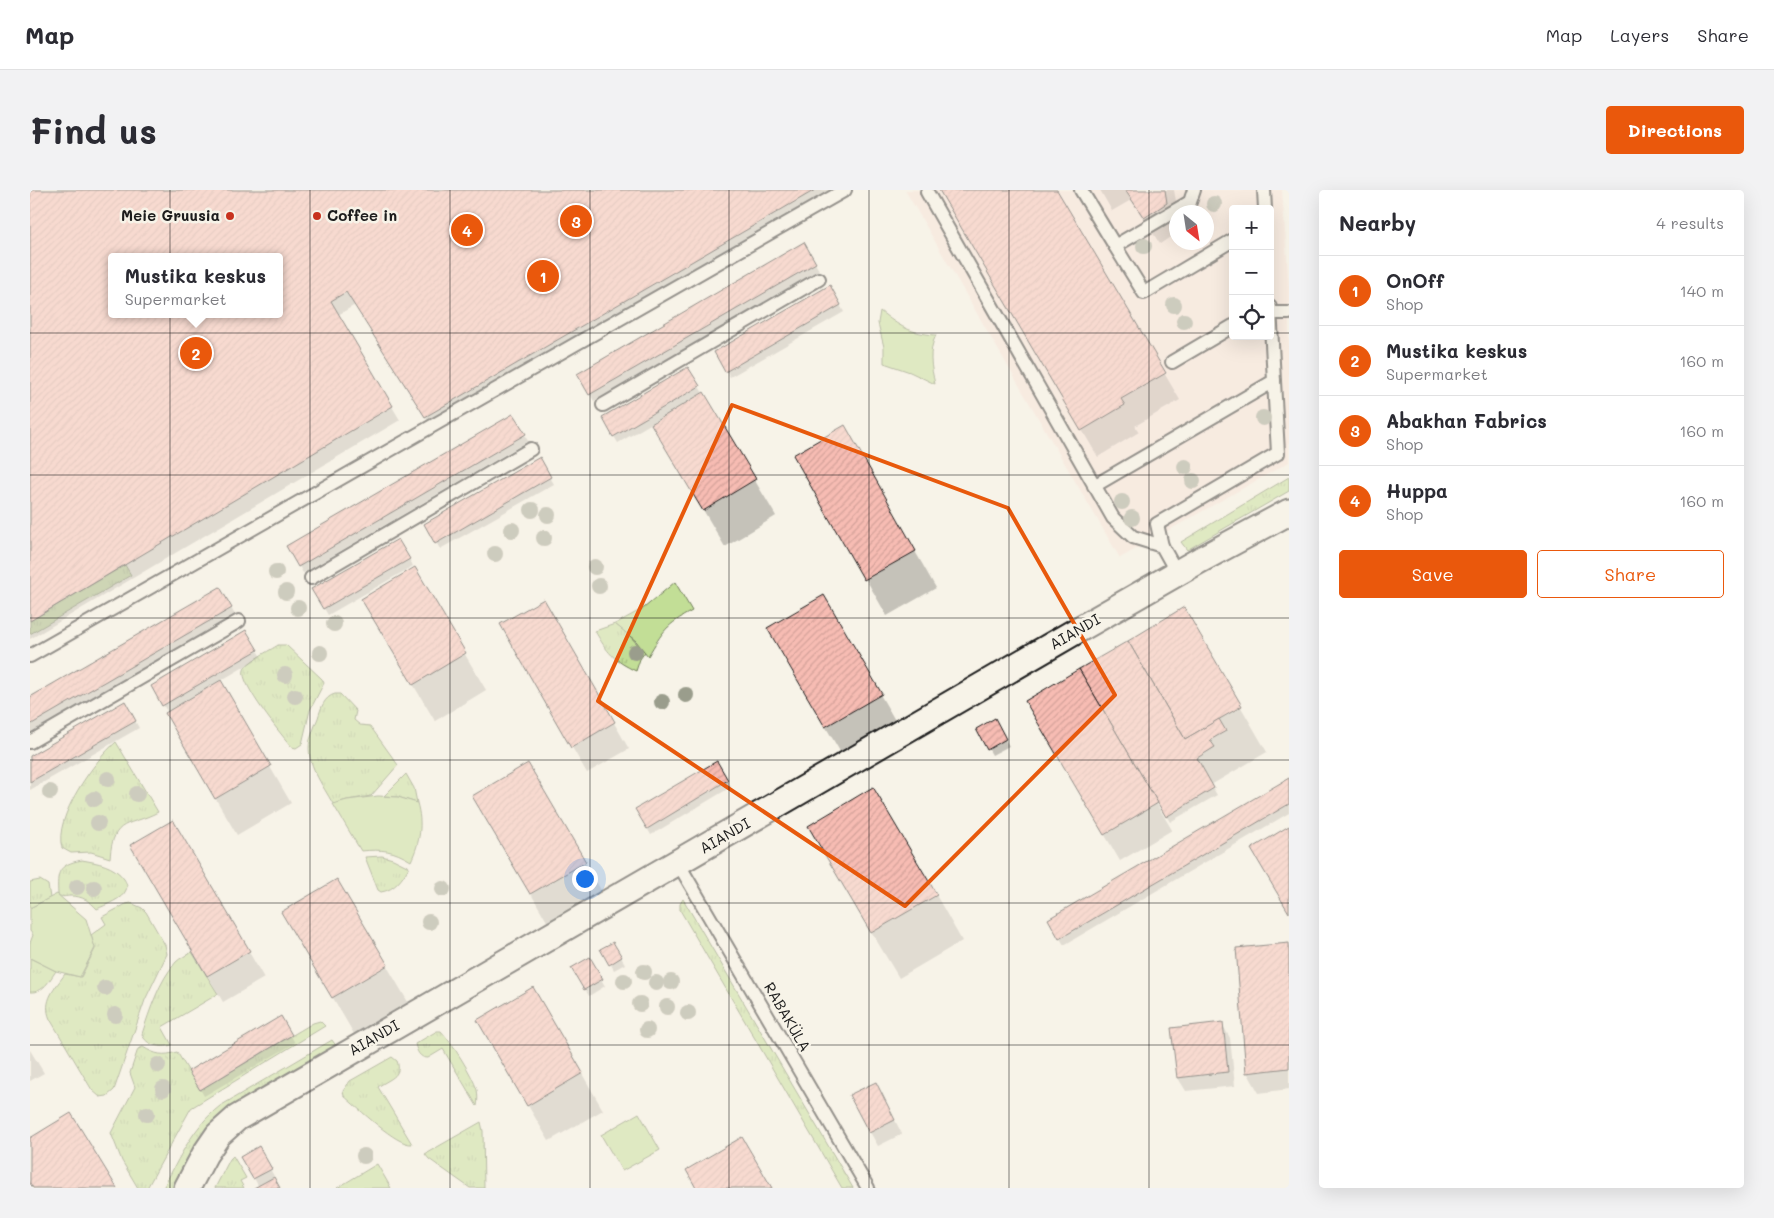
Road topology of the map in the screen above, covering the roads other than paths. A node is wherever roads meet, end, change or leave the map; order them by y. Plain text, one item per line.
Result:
1 (844, 190) edge
2 (1081, 190) edge
3 (1194, 190) edge
4 (1264, 190) edge
5 (927, 192) dead end
6 (1265, 205) edge
7 (1229, 242) edge
8 (1115, 246) junction
9 (819, 279) dead end
10 (1274, 313) edge
11 (1289, 313) edge
12 (1229, 328) edge
13 (1272, 340) edge
14 (1172, 362) dead end
15 (1274, 381) junction
16 (603, 405) dead end
17 (531, 449) dead end
18 (1094, 486) junction
19 (1289, 512) edge
20 (1162, 546) junction
21 (1177, 574) junction
22 (311, 578) dead end
23 (239, 621) dead end
24 (30, 656) edge
25 (30, 742) edge
26 (678, 863) junction
27 (187, 1188) edge
28 (868, 1188) edge

1 - 24 lane
2 - 8 lane
3 - 8 lane
4 - 6 lane
5 - 18 lane
7 - 8 lane
9 - 16 lane
10 - 11 lane
12 - 14 lane
13 - 15 lane
15 - 18 lane
15 - 20 lane
17 - 22 lane
18 - 20 lane
19 - 21 street, AIANDI
20 - 21 lane
21 - 26 street, AIANDI
23 - 25 lane
26 - 27 street, AIANDI
26 - 28 lane, RABAKÜLA

